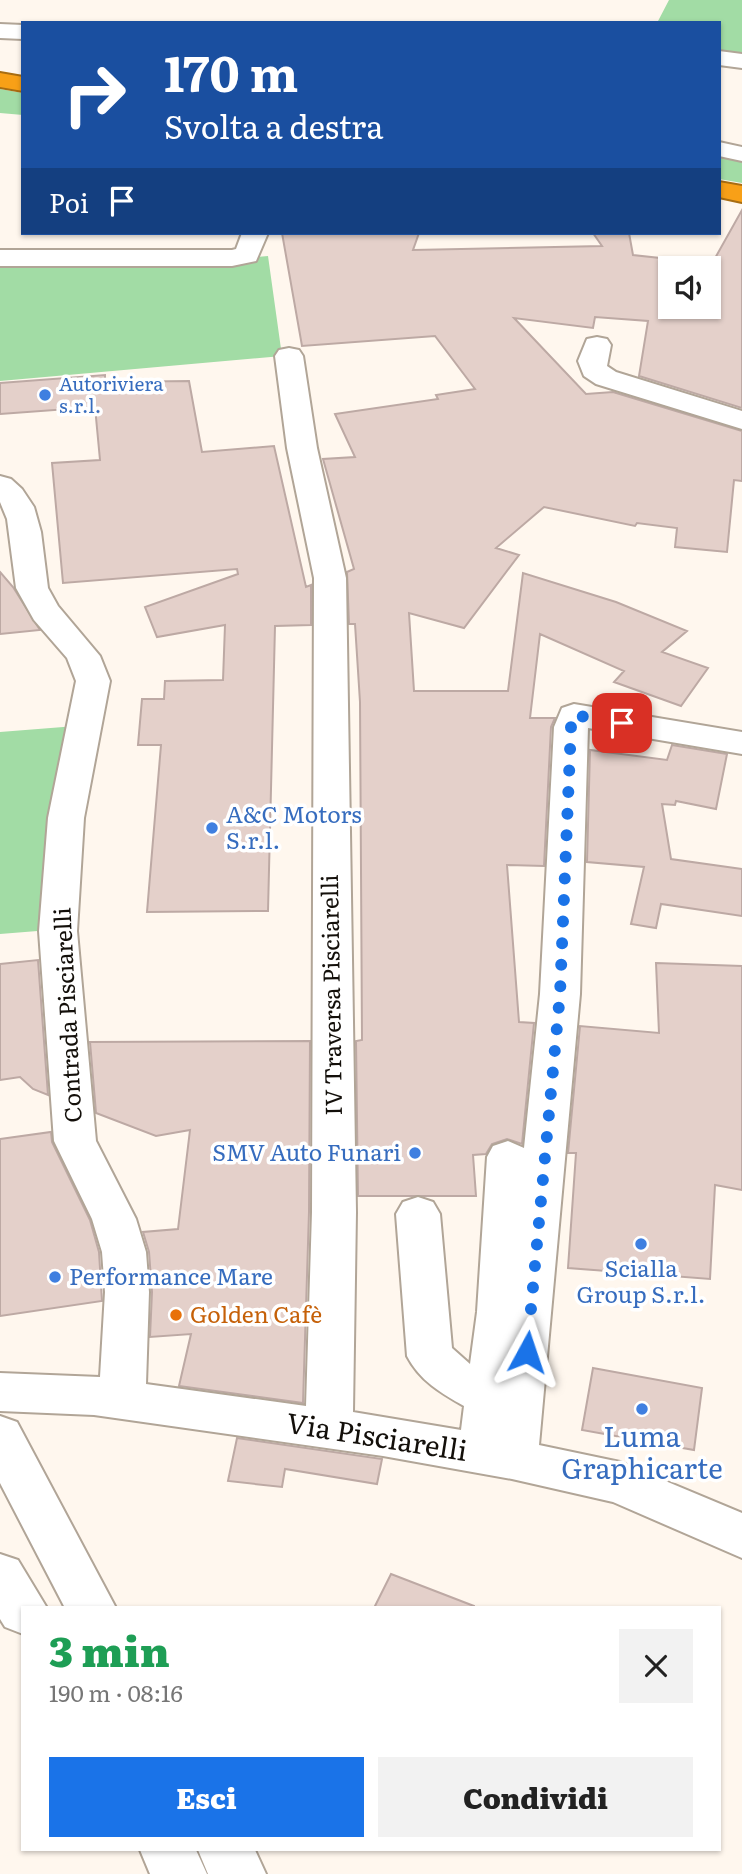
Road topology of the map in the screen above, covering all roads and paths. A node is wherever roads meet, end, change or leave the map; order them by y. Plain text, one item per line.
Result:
1 (0, 31) edge
2 (21, 32) edge
3 (721, 58) edge
4 (742, 61) edge
5 (0, 63) edge
6 (21, 67) edge
7 (0, 80) edge
8 (21, 84) edge
9 (721, 149) edge
10 (742, 154) edge
11 (721, 190) edge
12 (742, 194) edge
13 (721, 209) edge
14 (742, 213) edge
15 (254, 235) edge
16 (0, 258) edge
17 (597, 345) dead end
18 (289, 356) dead end
19 (742, 420) edge
20 (0, 485) edge
21 (742, 743) edge
22 (508, 1157) dead end
23 (418, 1214) dead end
24 (0, 1392) edge
25 (489, 1397) junction
26 (122, 1400) junction
27 (329, 1428) junction
28 (0, 1436) edge
29 (497, 1456) junction
30 (742, 1536) edge
31 (0, 1576) edge
32 (90, 1606) edge
33 (21, 1608) edge
34 (168, 1851) edge
35 (226, 1851) edge
36 (179, 1874) edge
37 (238, 1874) edge

1 - 2 street
3 - 4 street
5 - 6 highway
7 - 8 highway
9 - 10 street
11 - 12 highway
13 - 14 highway
15 - 16 street
17 - 19 street
18 - 27 street, IV Traversa Pisciarelli
20 - 26 street, Contrada Pisciarelli
21 - 29 street
22 - 25 street
23 - 25 street
24 - 26 street, Via Pisciarelli
25 - 29 street
26 - 27 street, Via Pisciarelli
27 - 29 street, Via Pisciarelli
28 - 32 street
29 - 30 street, Via Pisciarelli
31 - 33 street
34 - 36 street
35 - 37 street

